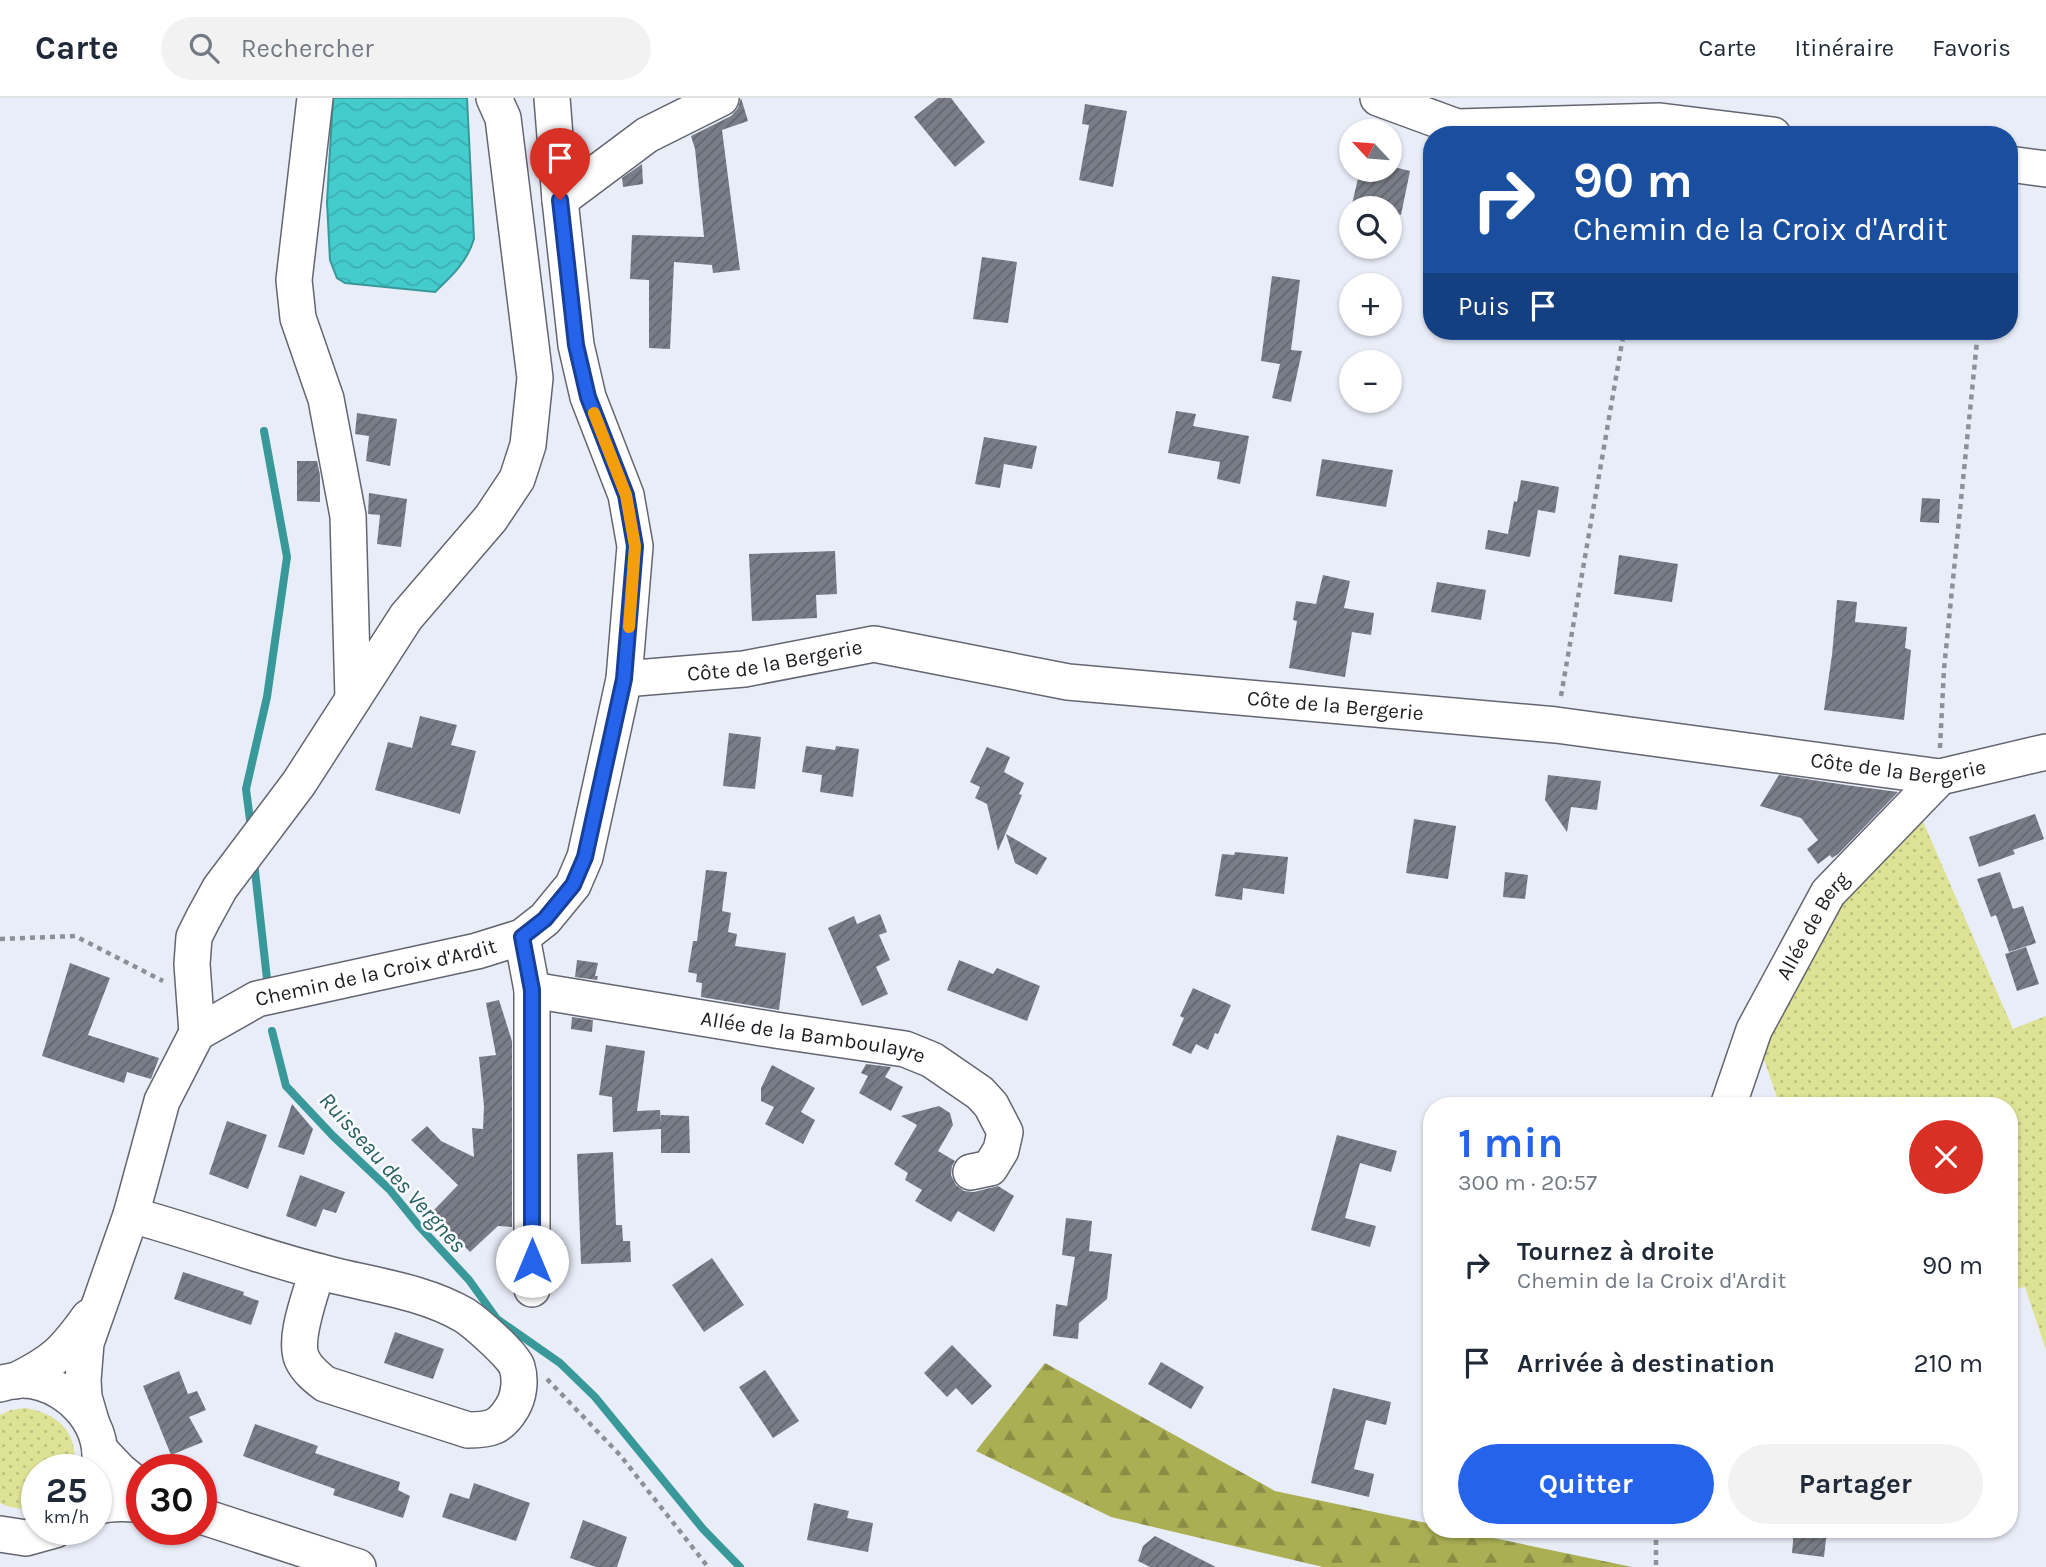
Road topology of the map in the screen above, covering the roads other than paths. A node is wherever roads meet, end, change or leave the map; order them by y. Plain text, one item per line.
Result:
1 (315, 98) edge
2 (494, 98) edge
3 (552, 98) edge
4 (721, 98) edge
5 (1378, 98) edge
6 (1664, 109) edge
7 (1454, 126) edge
8 (1468, 126) edge
9 (1735, 126) edge
10 (2018, 165) edge
11 (2046, 169) edge
12 (560, 200) junction
13 (624, 679) junction
14 (353, 699) junction
15 (2046, 752) edge
16 (1940, 777) junction
17 (522, 937) junction
18 (532, 990) junction
19 (197, 1033) junction
20 (1731, 1097) edge
21 (971, 1172) dead end
22 (131, 1214) junction
23 (317, 1272) junction
24 (532, 1289) dead end
25 (98, 1306) junction
26 (8, 1382) edge
27 (95, 1435) junction
28 (98, 1454) edge
29 (126, 1476) edge
30 (217, 1521) edge
31 (0, 1534) edge
32 (21, 1537) edge
33 (43, 1545) edge
34 (28, 1567) edge
35 (358, 1567) edge

1 - 14 street
2 - 14 street
3 - 12 street, Chemin de la Croix d'Ardit
4 - 12 street
5 - 7 street
6 - 8 street
6 - 9 street
10 - 11 street
12 - 13 street, Chemin de la Croix d'Ardit
13 - 16 street, Côte de la Bergerie
13 - 17 street, Chemin de la Croix d'Ardit
14 - 19 street
15 - 16 street, Côte de la Bergerie
16 - 20 street, Allée de Berg
17 - 18 street
17 - 19 street, Chemin de la Croix d'Ardit
18 - 21 street, Allée de la Bamboulayre
18 - 24 street
19 - 22 street
22 - 23 street
22 - 25 street
23 - 23 street
25 - 26 street
25 - 27 street
26 - 27 street
27 - 28 street
27 - 29 street
30 - 35 street
31 - 32 street
33 - 34 street

